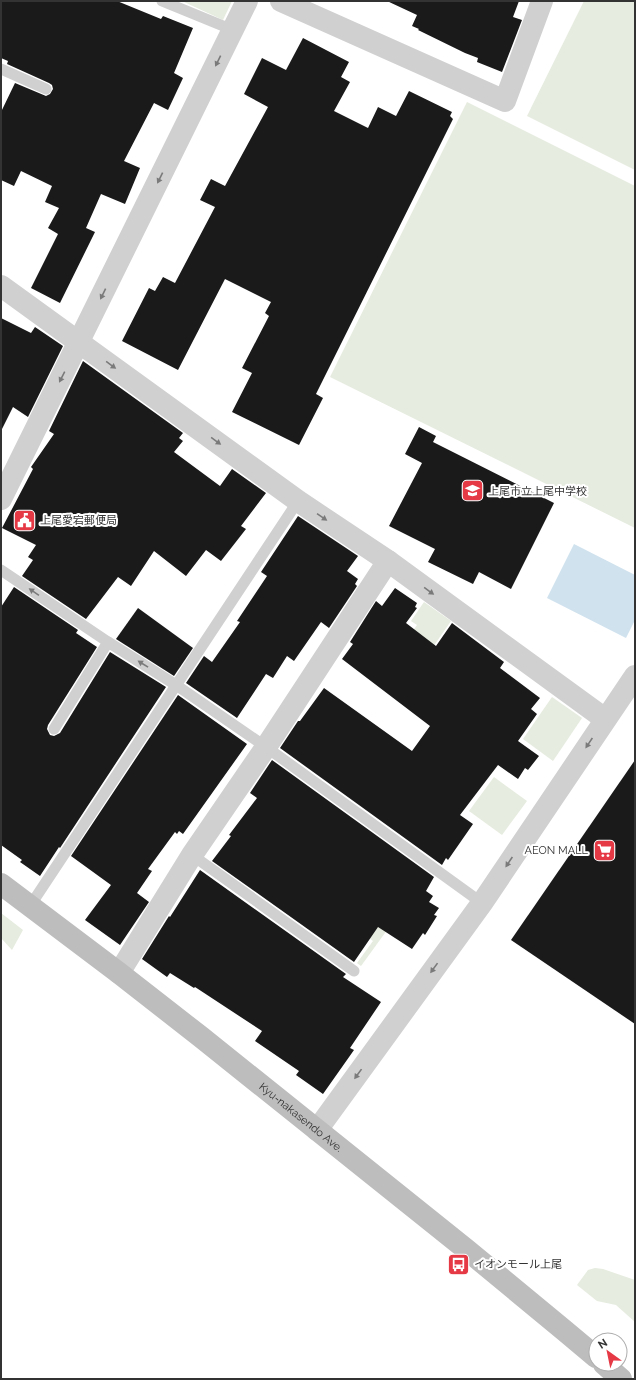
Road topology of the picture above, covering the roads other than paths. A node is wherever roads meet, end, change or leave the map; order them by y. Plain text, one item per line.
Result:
1 (162, 1) edge
2 (247, 1) edge
3 (281, 1) edge
4 (542, 1) edge
5 (233, 30) junction
6 (1, 69) edge
7 (46, 90) dead end
8 (1, 286) edge
9 (80, 342) junction
10 (1, 499) edge
11 (298, 501) junction
12 (388, 561) junction
13 (1, 570) edge
14 (108, 642) junction
15 (635, 676) edge
16 (176, 685) junction
17 (605, 719) junction
18 (54, 729) dead end
19 (266, 747) junction
20 (192, 855) junction
21 (1, 884) edge
22 (482, 903) junction
23 (30, 906) junction
24 (354, 971) dead end
25 (119, 973) junction
26 (317, 1130) junction
27 (588, 1350) edge
28 (613, 1372) edge
29 (621, 1379) edge

1 - 5 lane
2 - 5 street
3 - 4 street
5 -> 9 street
6 - 7 lane
8 - 9 street
9 -> 10 street
9 -> 11 street
11 -> 12 street
11 - 16 lane
12 -> 17 street
12 - 19 street
14 -> 13 lane
16 -> 14 lane
14 - 18 lane
15 - 17 street
16 - 19 lane
16 - 23 lane
17 -> 22 street
19 - 20 street
19 - 22 lane
20 - 24 lane
20 - 25 street
21 - 23 main road, Kyu-nakasendo Ave.
22 -> 26 street
23 - 25 main road, Kyu-nakasendo Ave.
25 - 26 main road, Kyu-nakasendo Ave.
26 - 27 main road, Kyu-nakasendo Ave.
28 - 29 main road

